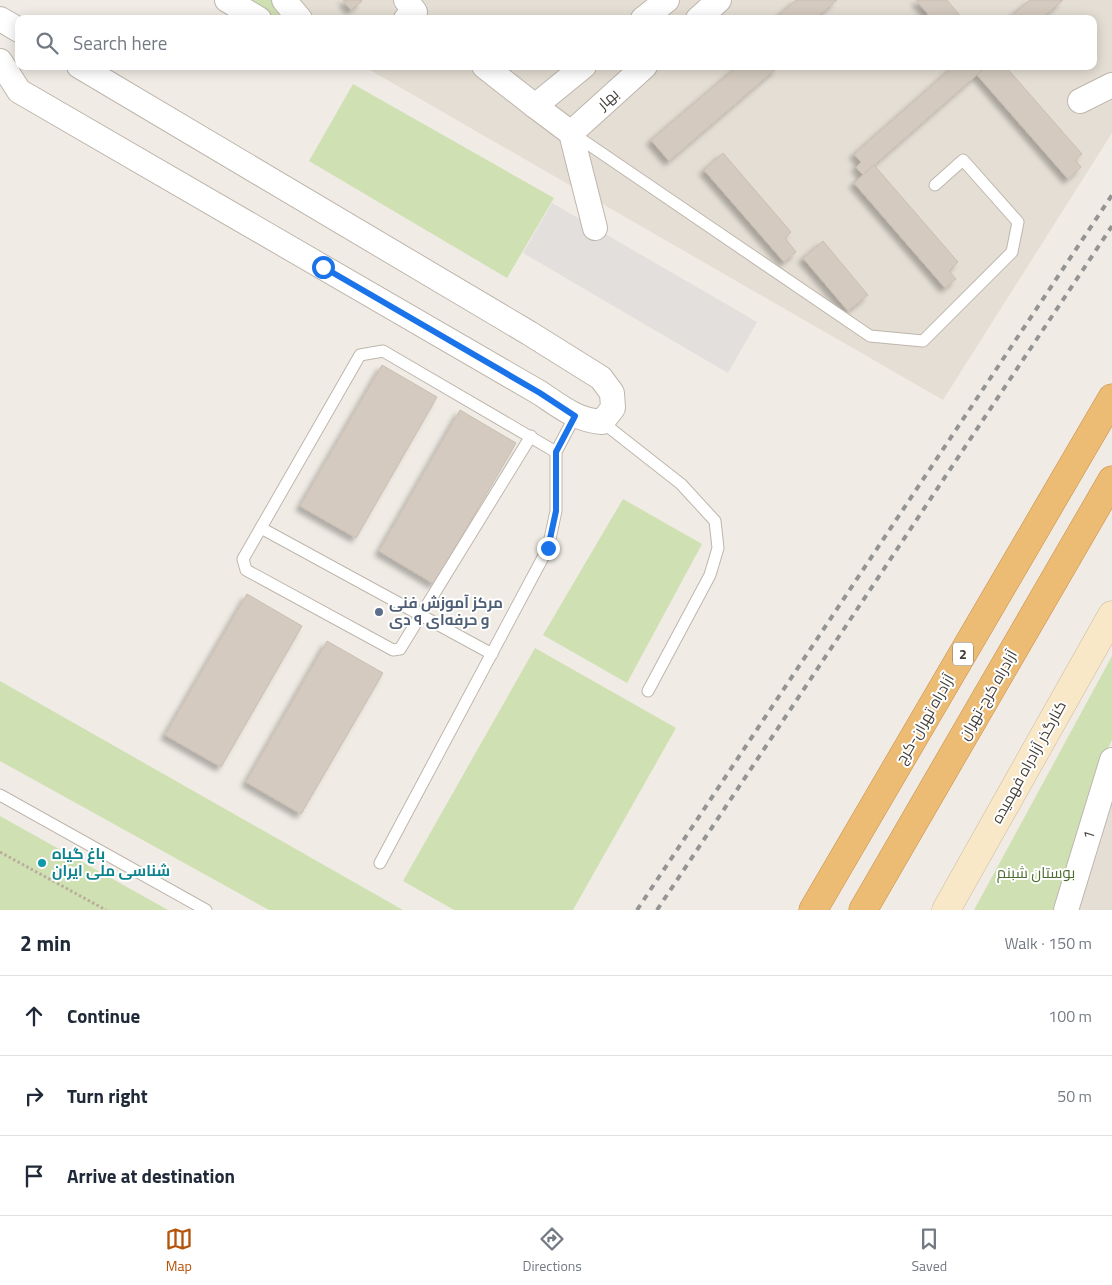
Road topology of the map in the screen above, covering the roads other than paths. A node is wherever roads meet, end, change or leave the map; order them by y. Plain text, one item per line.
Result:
1 (227, 0) edge
2 (284, 0) edge
3 (667, 0) edge
4 (717, 1) edge
5 (253, 15) edge
6 (297, 15) edge
7 (648, 15) edge
8 (702, 15) edge
9 (0, 19) edge
10 (15, 28) edge
11 (0, 61) edge
12 (86, 70) edge
13 (489, 70) edge
14 (579, 70) edge
15 (641, 70) edge
16 (1112, 85) edge
17 (1080, 101) dead end
18 (534, 106) junction
19 (571, 132) junction
20 (936, 185) dead end
21 (595, 228) dead end
22 (1112, 398) edge
23 (575, 416) junction
24 (602, 422) junction
25 (531, 436) junction
26 (556, 452) junction
27 (1112, 481) edge
28 (261, 528) junction
29 (421, 614) junction
30 (1112, 615) edge
31 (492, 654) junction
32 (648, 691) dead end
33 (1112, 760) edge
34 (0, 794) edge
35 (380, 864) dead end
36 (206, 910) edge
37 (813, 910) edge
38 (863, 910) edge
39 (946, 910) edge
40 (1066, 910) edge

1 - 5 street
2 - 6 street
3 - 7 street
4 - 8 street
9 - 10 street
11 - 23 street
12 - 24 street
13 - 18 street
14 - 18 street
15 - 19 street, بهار
16 - 17 street
18 - 19 street
19 - 20 lane
19 - 21 street
22 - 37 highway, آزادراه تهران-کرج / 2
23 - 24 street
23 - 26 lane
24 - 32 lane
25 - 26 lane
25 - 28 lane
25 - 29 lane
26 - 31 lane
27 - 38 highway, آزادراه کرج-تهران
28 - 29 lane
28 - 29 lane
29 - 31 lane
30 - 39 main road, کنارگذر آزادراه فهمیده
31 - 35 lane
33 - 40 street, 1
34 - 36 lane

